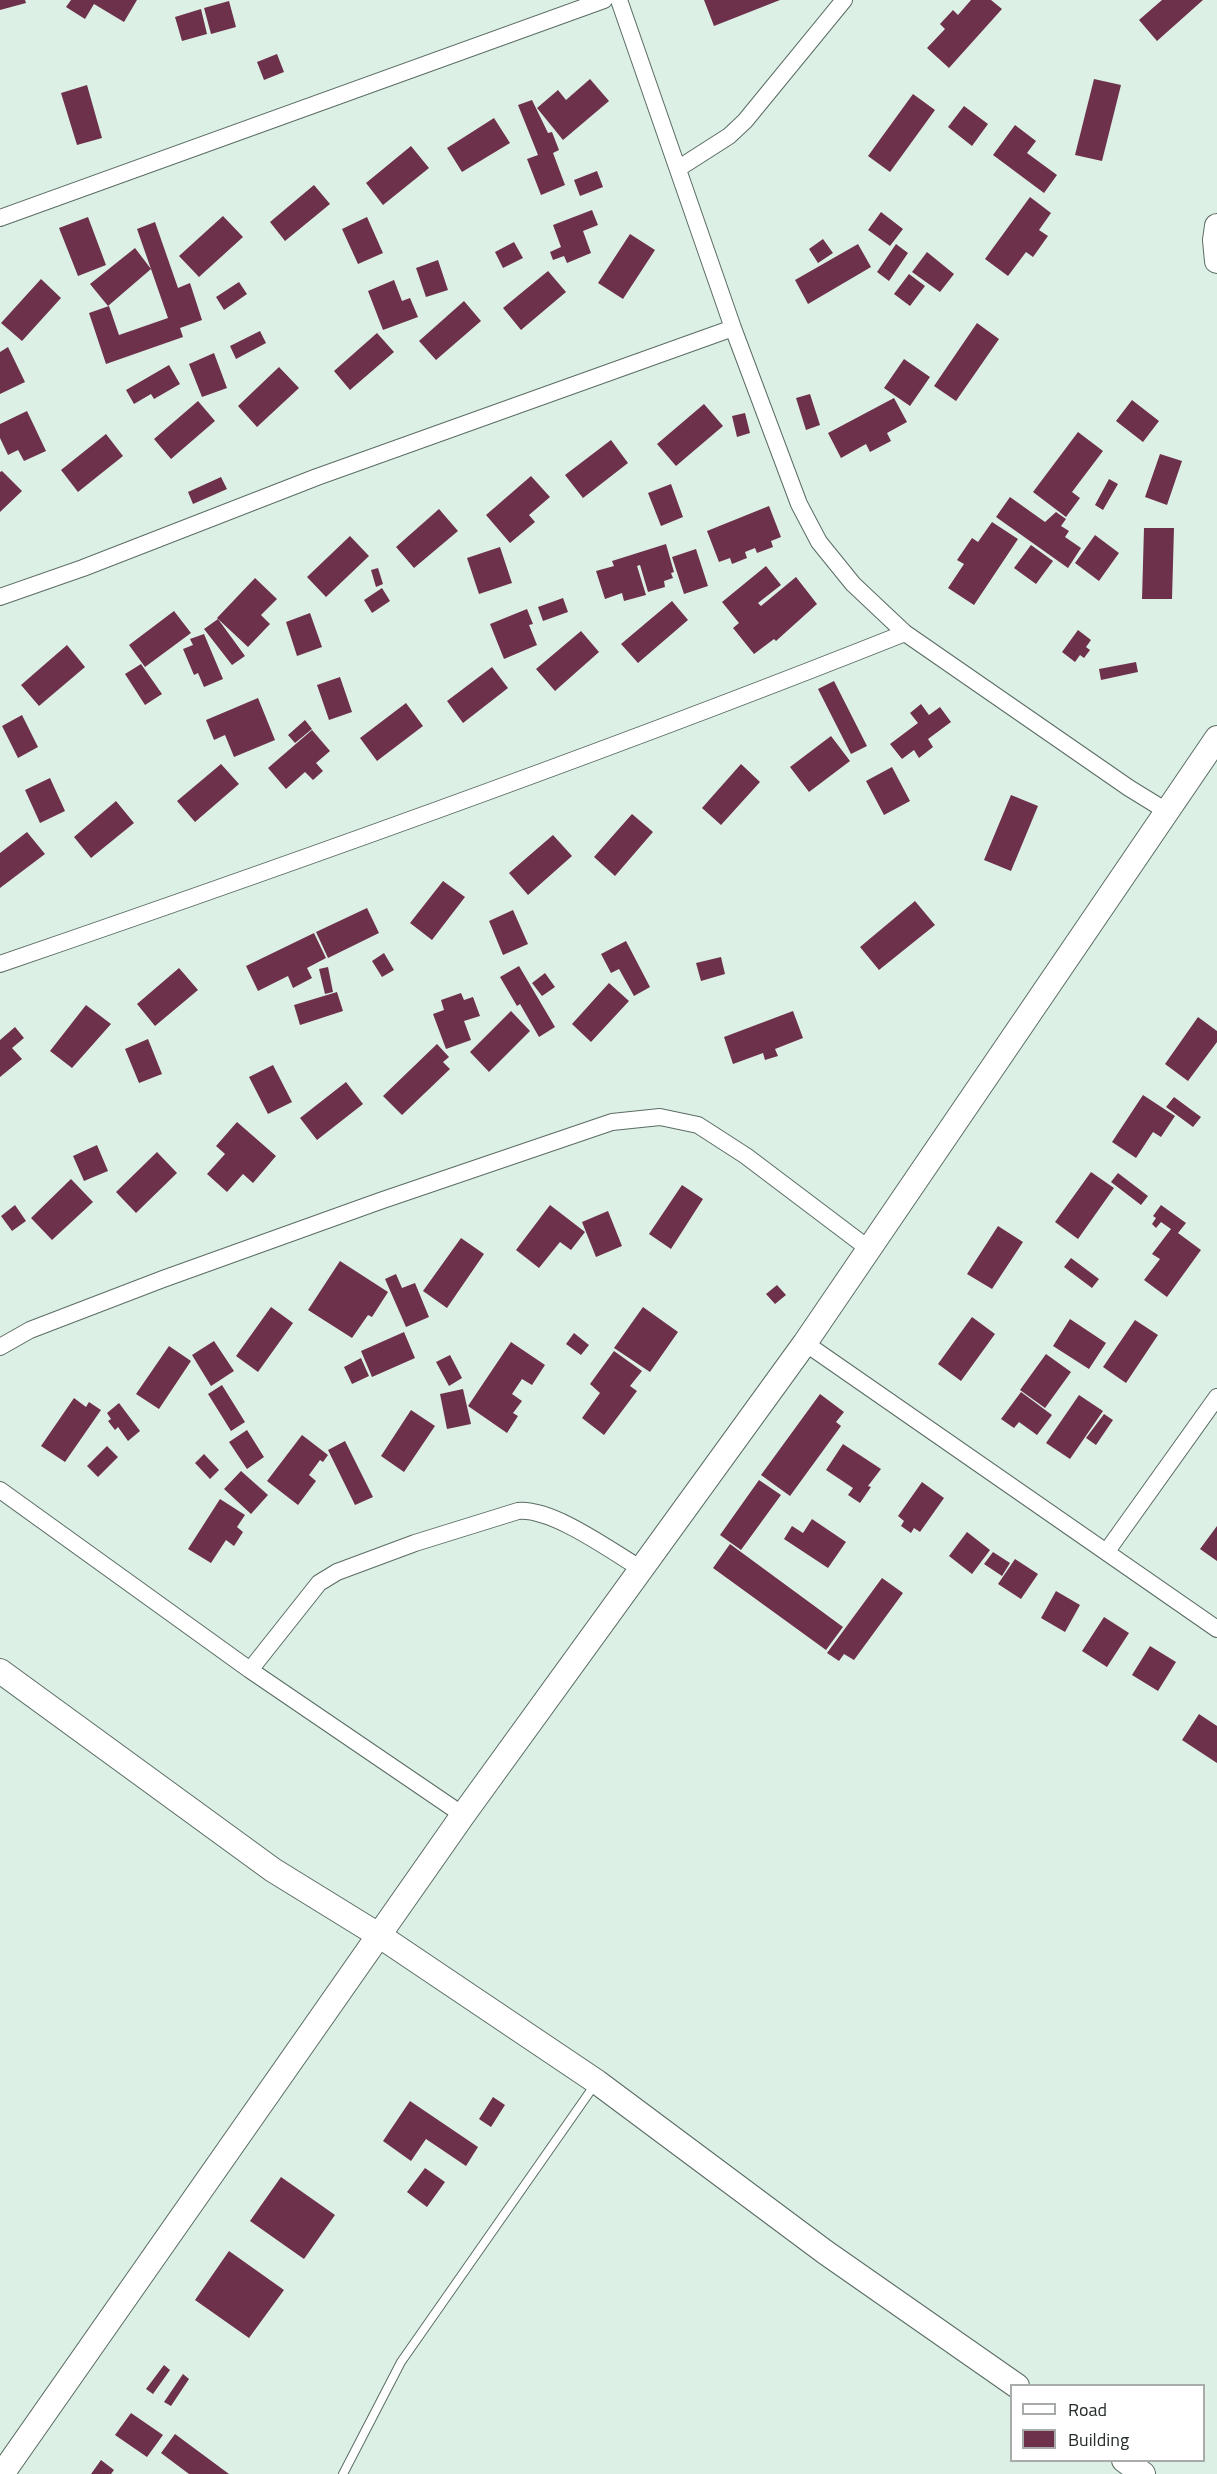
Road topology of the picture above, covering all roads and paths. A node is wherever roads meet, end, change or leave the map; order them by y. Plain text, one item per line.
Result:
1 (604, 0) edge
2 (619, 0) edge
3 (844, 0) edge
4 (679, 168) junction
5 (0, 218) edge
6 (1217, 226) edge
7 (1217, 261) edge
8 (733, 328) junction
9 (0, 597) edge
10 (904, 633) junction
11 (1215, 745) edge
12 (1168, 812) junction
13 (0, 964) edge
14 (869, 1249) junction
15 (805, 1343) junction
16 (0, 1347) edge
17 (1217, 1397) edge
18 (0, 1490) edge
19 (1107, 1551) junction
20 (643, 1569) junction
21 (1217, 1629) edge
22 (250, 1670) junction
23 (0, 1671) edge
24 (463, 1815) junction
25 (380, 1936) junction
26 (597, 2082) junction
27 (1016, 2384) edge
28 (1127, 2462) edge
29 (2, 2474) edge
30 (343, 2474) edge
31 (1143, 2474) edge

1 - 5 street
2 - 4 street
3 - 4 street
4 - 8 street
6 - 7 street
8 - 9 street
8 - 10 street
10 - 12 street
10 - 13 street
11 - 12 street
12 - 14 street
14 - 15 street
14 - 16 street
15 - 19 street
15 - 20 street
17 - 19 street
18 - 22 street
19 - 21 street
20 - 22 street
20 - 24 street
22 - 24 street
23 - 25 street
24 - 25 street
25 - 26 street
25 - 29 street
26 - 27 street
26 - 30 lane
28 - 31 street

